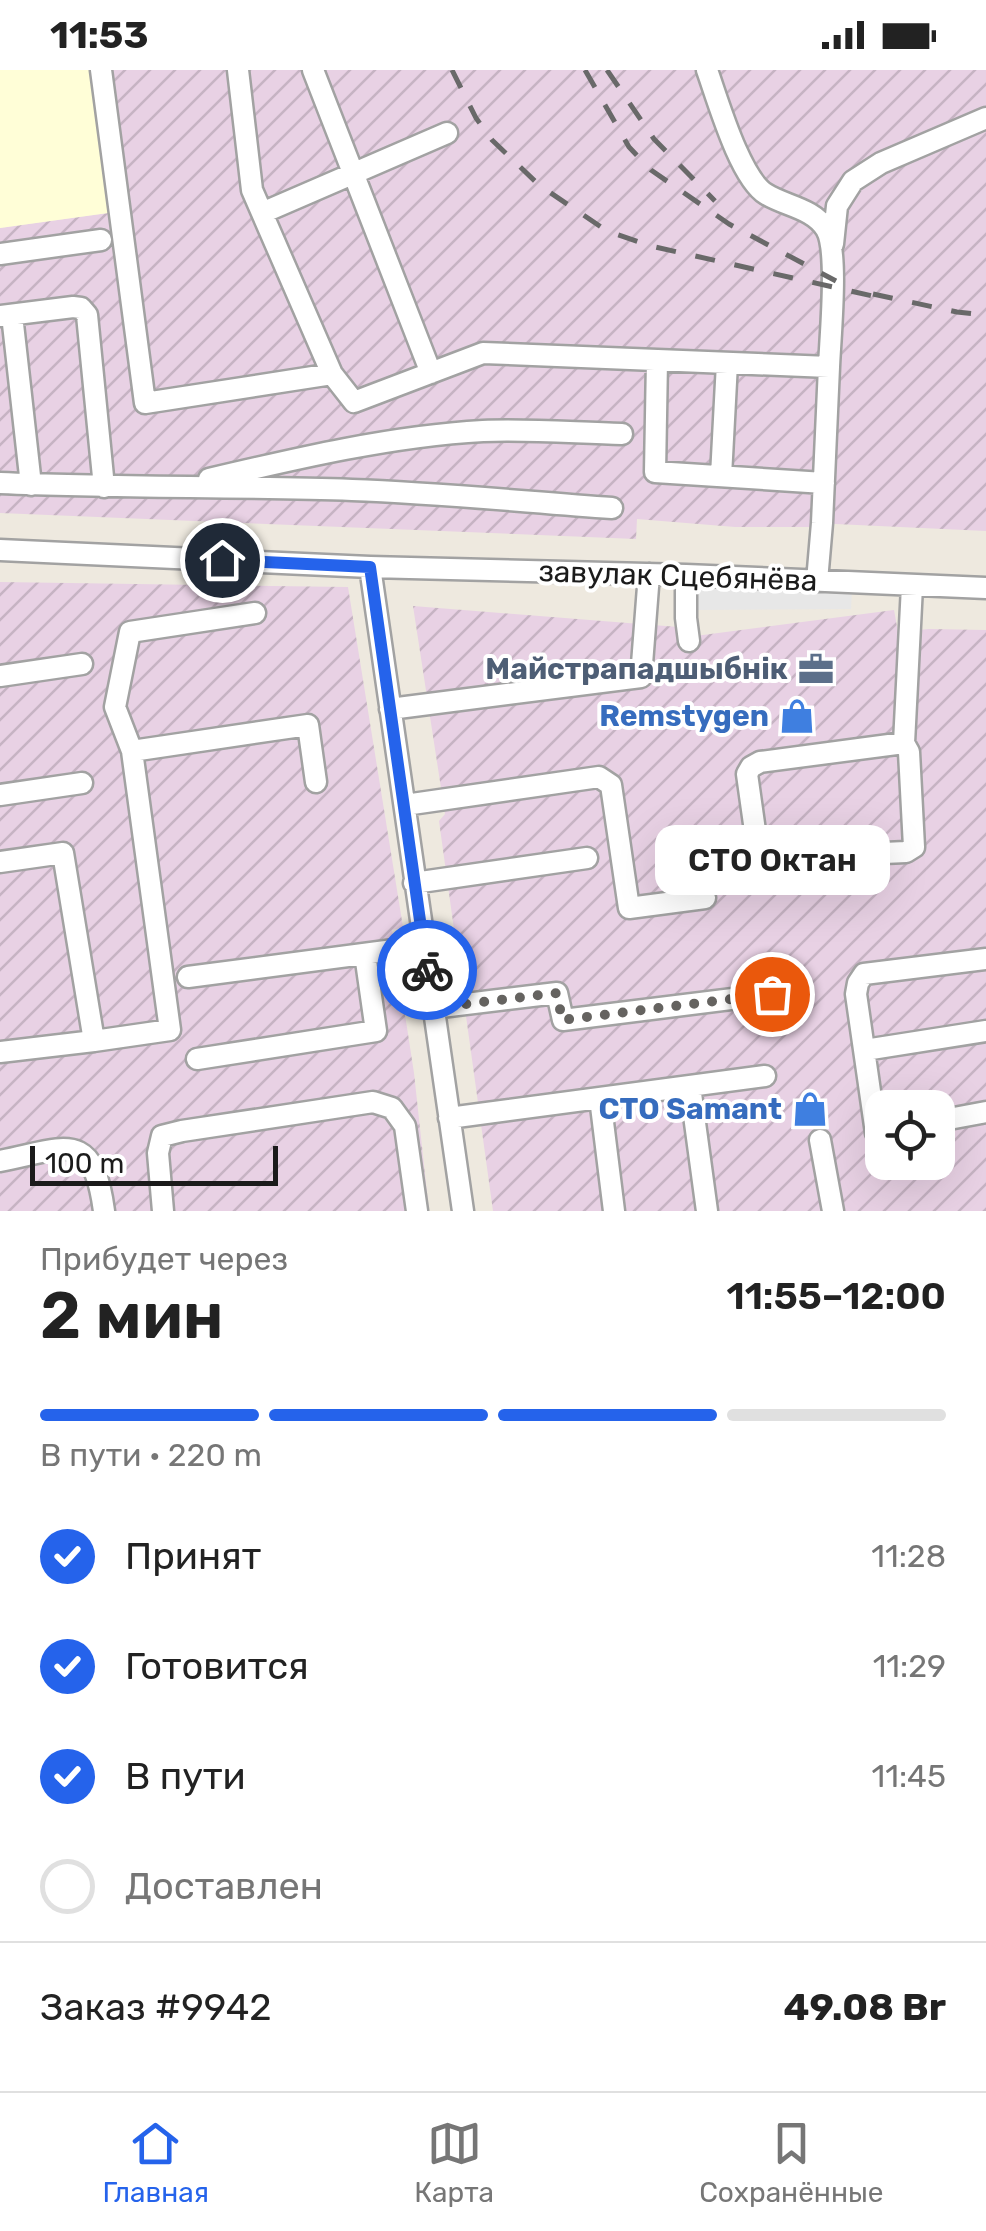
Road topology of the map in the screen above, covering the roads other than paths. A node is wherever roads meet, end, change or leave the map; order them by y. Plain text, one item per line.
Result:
1 (101, 70) edge
2 (238, 70) edge
3 (313, 70) edge
4 (706, 70) edge
5 (986, 118) edge
6 (447, 133) dead end
7 (354, 173) junction
8 (262, 214) junction
9 (100, 240) dead end
10 (832, 251) junction
11 (0, 254) edge
12 (6, 316) edge
13 (658, 360) junction
14 (728, 363) junction
15 (829, 367) junction
16 (431, 373) junction
17 (332, 374) junction
18 (622, 434) dead end
19 (722, 476) junction
20 (824, 482) junction
21 (0, 484) edge
22 (31, 484) junction
23 (178, 486) junction
24 (104, 487) junction
25 (612, 508) dead end
26 (0, 550) edge
27 (370, 567) junction
28 (648, 574) junction
29 (686, 575) junction
30 (818, 581) junction
31 (912, 586) junction
32 (986, 588) edge
33 (255, 613) dead end
34 (689, 641) dead end
35 (82, 664) dead end
36 (0, 676) edge
37 (390, 709) junction
38 (904, 743) junction
39 (132, 751) junction
40 (82, 782) dead end
41 (316, 782) dead end
42 (0, 794) edge
43 (404, 805) junction
44 (588, 858) dead end
45 (0, 862) edge
46 (414, 883) junction
47 (706, 898) dead end
48 (424, 946) junction
49 (364, 954) junction
50 (986, 959) edge
51 (188, 977) dead end
52 (772, 994) dead end
53 (433, 1008) junction
54 (986, 1031) edge
55 (94, 1041) junction
56 (864, 1050) junction
57 (0, 1052) edge
58 (197, 1059) dead end
59 (765, 1076) dead end
60 (690, 1086) junction
61 (870, 1090) edge
62 (600, 1098) junction
63 (986, 1112) edge
64 (449, 1118) junction
65 (955, 1118) edge
66 (820, 1140) dead end
67 (0, 1161) edge
68 (104, 1211) edge
69 (163, 1211) edge
70 (417, 1211) edge
71 (463, 1211) edge
72 (614, 1211) edge
73 (707, 1211) edge
74 (833, 1211) edge

1 - 17 street
2 - 8 street
3 - 7 street
4 - 10 street
5 - 10 street
6 - 7 street
7 - 8 street
7 - 16 street
8 - 17 street
9 - 11 street
10 - 15 street
12 - 22 street
12 - 24 street
13 - 14 street
13 - 16 street
13 - 19 street
14 - 15 street
14 - 19 street
15 - 20 street
16 - 17 street
18 - 23 street
19 - 20 street
20 - 30 street
21 - 22 street
22 - 24 street
23 - 24 street
23 - 25 street
26 - 27 street, завулак Сцебянёва
27 - 28 street, завулак Сцебянёва
27 - 37 street
28 - 29 street, завулак Сцебянёва
28 - 37 street
29 - 30 street, завулак Сцебянёва
29 - 34 street
30 - 31 street, завулак Сцебянёва
31 - 32 street, завулак Сцебянёва
31 - 38 street
33 - 39 street
35 - 36 street
37 - 43 street
38 - 38 street
39 - 41 street
39 - 55 street
40 - 42 street
43 - 46 street
43 - 47 street
44 - 46 street
45 - 55 street
46 - 48 street
48 - 49 street
48 - 53 street
49 - 51 street
49 - 58 street
50 - 56 street
52 - 53 street
53 - 64 street
54 - 56 street
55 - 57 street
56 - 61 street
59 - 60 street
60 - 62 street
60 - 73 street
62 - 64 street
62 - 72 street
63 - 65 street
64 - 71 street
66 - 74 street
67 - 68 street
69 - 70 street

